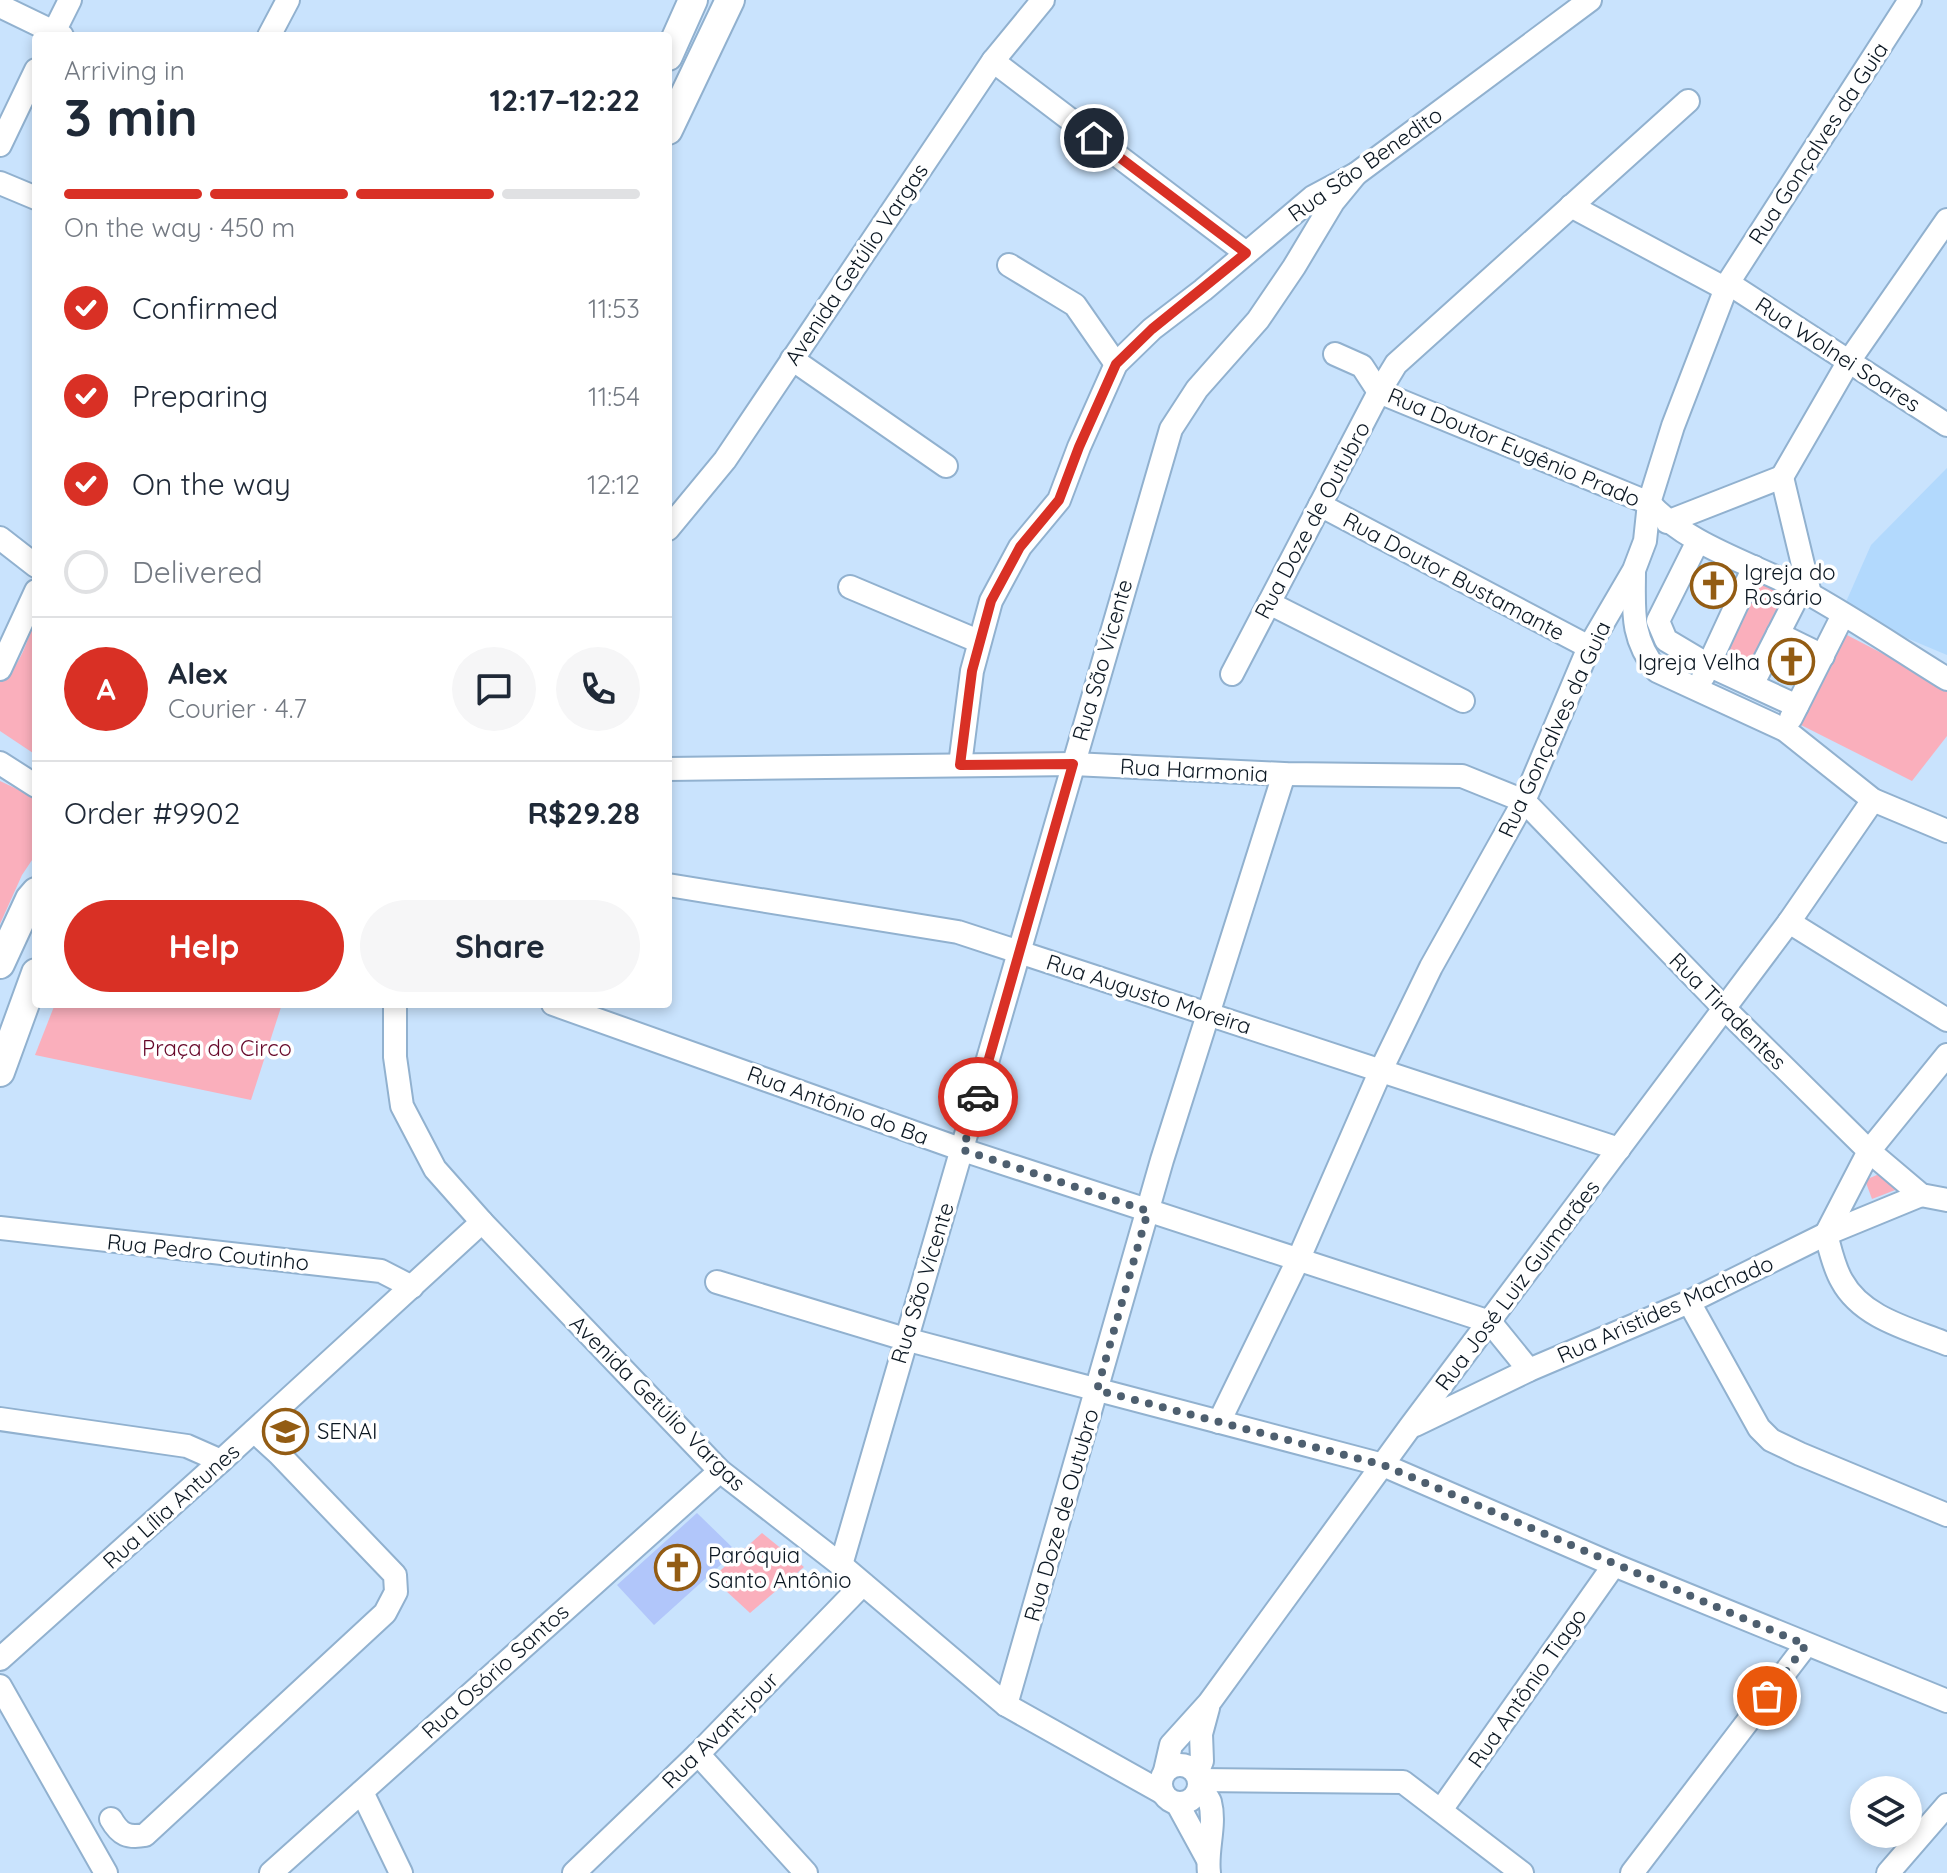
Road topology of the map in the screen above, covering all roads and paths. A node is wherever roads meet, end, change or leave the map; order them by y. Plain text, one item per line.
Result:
1 (70, 0) edge
2 (288, 0) edge
3 (693, 0) edge
4 (730, 0) edge
5 (1043, 0) edge
6 (1590, 0) edge
7 (1910, 0) edge
8 (0, 6) edge
9 (50, 32) edge
10 (57, 32) edge
11 (271, 32) edge
12 (672, 47) edge
13 (993, 61) junction
14 (32, 78) edge
15 (1688, 101) dead end
16 (672, 122) edge
17 (0, 145) edge
18 (1356, 174) junction
19 (0, 183) edge
20 (32, 196) edge
21 (1571, 206) junction
22 (1947, 220) edge
23 (1246, 253) junction
24 (1009, 265) dead end
25 (1727, 286) junction
26 (1335, 354) dead end
27 (792, 359) junction
28 (1849, 361) junction
29 (1116, 364) junction
30 (1379, 392) junction
31 (1947, 425) edge
32 (946, 466) dead end
33 (1782, 477) junction
34 (1649, 503) junction
35 (1320, 505) junction
36 (1667, 522) junction
37 (672, 524) edge
38 (0, 538) edge
39 (1698, 541) junction
40 (32, 563) edge
41 (1754, 567) junction
42 (1634, 570) junction
43 (850, 587) dead end
44 (1805, 592) junction
45 (32, 600) edge
46 (1269, 603) junction
47 (1843, 615) junction
48 (1778, 634) junction
49 (978, 641) junction
50 (1589, 647) junction
51 (1823, 656) junction
52 (1708, 665) junction
53 (0, 669) edge
54 (1232, 674) dead end
55 (1947, 679) edge
56 (1752, 685) junction
57 (1697, 689) junction
58 (1463, 701) dead end
59 (1797, 706) junction
60 (1785, 730) junction
61 (0, 763) edge
62 (1073, 764) junction
63 (960, 765) junction
64 (672, 769) edge
65 (1284, 774) junction
66 (32, 783) edge
67 (1873, 800) junction
68 (1524, 801) junction
69 (1947, 831) edge
70 (672, 886) edge
71 (32, 897) edge
72 (1789, 922) junction
73 (1019, 951) junction
74 (0, 964) edge
75 (32, 984) edge
76 (395, 1008) edge
77 (564, 1008) edge
78 (1724, 1008) junction
79 (1208, 1013) junction
80 (1947, 1020) edge
81 (1947, 1055) edge
82 (1381, 1070) junction
83 (0, 1072) edge
84 (1619, 1149) junction
85 (963, 1150) junction
86 (1869, 1151) junction
87 (1921, 1195) junction
88 (1947, 1200) edge
89 (1148, 1211) junction
90 (482, 1222) junction
91 (0, 1228) edge
92 (1826, 1234) junction
93 (1299, 1258) junction
94 (717, 1282) dead end
95 (412, 1287) junction
96 (1689, 1302) junction
97 (1490, 1322) junction
98 (905, 1339) junction
99 (1947, 1344) edge
100 (1529, 1370) junction
101 (1097, 1390) junction
102 (0, 1419) edge
103 (1219, 1422) junction
104 (1410, 1427) junction
105 (254, 1431) junction
106 (221, 1461) junction
107 (1383, 1465) junction
108 (720, 1471) junction
109 (1947, 1515) edge
110 (841, 1565) junction
111 (1614, 1565) junction
112 (863, 1584) junction
113 (1806, 1645) junction
114 (0, 1659) edge
115 (0, 1686) edge
116 (1947, 1701) edge
117 (1209, 1703) junction
118 (1006, 1705) junction
119 (698, 1754) junction
120 (1199, 1780) junction
121 (1168, 1789) junction
122 (362, 1792) junction
123 (1947, 1805) edge
124 (1441, 1810) junction
125 (111, 1819) dead end
126 (1208, 1865) edge
127 (106, 1873) edge
128 (271, 1873) edge
129 (401, 1873) edge
130 (574, 1873) edge
131 (806, 1873) edge
132 (1522, 1873) edge
133 (1632, 1873) edge
134 (1888, 1873) edge

1 - 10 street
2 - 11 street
3 - 12 main road
4 - 16 main road
5 - 13 street, Avenida Getúlio Vargas
6 - 18 street, Rua São Benedito
7 - 25 street, Rua Gonçalves da Guia
8 - 9 street
13 - 23 street
13 - 27 street, Avenida Getúlio Vargas
14 - 17 street
15 - 21 street, Rua Doze de Outubro
18 - 23 street, Rua São Benedito
18 - 62 street, Rua São Vicente
19 - 20 street
21 - 25 street
21 - 30 street, Rua Doze de Outubro
22 - 28 street
23 - 29 street, Rua São Benedito
24 - 29 street
25 - 28 street, Rua Wolnei Soares
25 - 34 street, Rua Gonçalves da Guia
26 - 30 street, Rua Doutor Eugênio Prado
27 - 32 street
27 - 37 street, Avenida Getúlio Vargas
28 - 31 street, Rua Wolnei Soares
28 - 33 street
29 - 49 street, Rua São Benedito
30 - 34 street, Rua Doutor Eugênio Prado
30 - 35 street, Rua Doze de Outubro
33 - 36 street
33 - 44 street
34 - 36 street, Rua Doutor Eugênio Prado
34 - 42 street, Rua Gonçalves da Guia
35 - 46 street, Rua Doze de Outubro
35 - 50 street, Rua Doutor Bustamante
36 - 39 street, Rua Doutor Eugênio Prado
38 - 40 street
39 - 41 street, Rua Doutor Eugênio Prado
39 - 52 street
41 - 44 street, Rua Doutor Eugênio Prado
41 - 52 street
42 - 50 street, Rua Gonçalves da Guia
42 - 57 street
43 - 49 street
44 - 47 street, Rua Doutor Eugênio Prado
44 - 48 street
45 - 53 street
46 - 54 street, Rua Doze de Outubro
46 - 58 street
47 - 51 street
47 - 55 street, Rua Doutor Eugênio Prado
48 - 51 street
48 - 56 street
49 - 63 street, Rua São Benedito
50 - 68 street, Rua Gonçalves da Guia
51 - 59 street
52 - 56 street
52 - 57 street
56 - 59 street
57 - 60 street
59 - 60 street
60 - 67 street
61 - 66 street
62 - 63 street, Rua Harmonia
62 - 65 street, Rua Harmonia
62 - 73 street, Rua São Vicente
63 - 64 street, Rua Harmonia
65 - 68 street, Rua Harmonia
65 - 79 street, Rua Doze de Outubro
67 - 69 street
67 - 72 street, Rua José Luiz Guimarães
68 - 78 street, Rua Tiradentes
68 - 82 street, Rua Gonçalves da Guia
70 - 73 street, Rua Augusto Moreira
71 - 74 main road
72 - 78 street, Rua José Luiz Guimarães
72 - 80 street
73 - 79 street, Rua Augusto Moreira
73 - 85 street, Rua São Vicente
75 - 83 main road
76 - 90 street, Avenida Getúlio Vargas
77 - 85 street, Rua Antônio do Ba
78 - 84 street, Rua José Luiz Guimarães
78 - 86 street, Rua Tiradentes
79 - 82 street, Rua Augusto Moreira
79 - 89 street, Rua Doze de Outubro
81 - 86 street
82 - 84 street, Rua Augusto Moreira
82 - 93 street, Rua Gonçalves da Guia
84 - 97 street, Rua José Luiz Guimarães
85 - 89 street, Rua Antônio do Ba
85 - 98 street, Rua São Vicente
86 - 87 street, Rua Tiradentes
86 - 92 street
87 - 88 street, Rua Tiradentes
87 - 92 street, Rua Aristides Machado
89 - 93 street, Rua Antônio do Ba
89 - 101 street, Rua Doze de Outubro
90 - 95 street, Rua Lília Antunes
90 - 108 street, Avenida Getúlio Vargas
91 - 95 street, Rua Pedro Coutinho
92 - 96 street, Rua Aristides Machado
92 - 99 street
93 - 97 street, Rua Antônio do Ba
93 - 103 street, Rua Gonçalves da Guia
94 - 98 street
95 - 105 street, Rua Lília Antunes
96 - 100 street, Rua Aristides Machado
96 - 109 street
97 - 100 street
97 - 104 street, Rua José Luiz Guimarães
98 - 101 street
98 - 110 street, Rua São Vicente
100 - 104 street, Rua Aristides Machado
101 - 103 street
101 - 118 street, Rua Doze de Outubro
102 - 106 street
103 - 107 street
104 - 107 street, Rua José Luiz Guimarães
105 - 106 street, Rua Lília Antunes
105 - 125 street
106 - 114 street, Rua Lília Antunes
107 - 111 street
107 - 117 street, Rua José Luiz Guimarães
108 - 110 street, Avenida Getúlio Vargas
108 - 122 street, Rua Osório Santos
110 - 112 street, Avenida Getúlio Vargas
111 - 113 street
111 - 124 street, Rua Antônio Tiago
112 - 118 street, Avenida Getúlio Vargas
112 - 119 street, Rua Avant-jour
113 - 116 street
113 - 133 street
115 - 127 street
117 - 120 street
117 - 121 street, Rua José Luiz Guimarães
118 - 121 street, Avenida Getúlio Vargas
119 - 130 street, Rua Avant-jour
119 - 131 street
120 - 121 street
120 - 121 street
120 - 124 street
120 - 126 street
121 - 126 street
122 - 128 street, Rua Osório Santos
122 - 129 street
123 - 134 street
124 - 132 street

